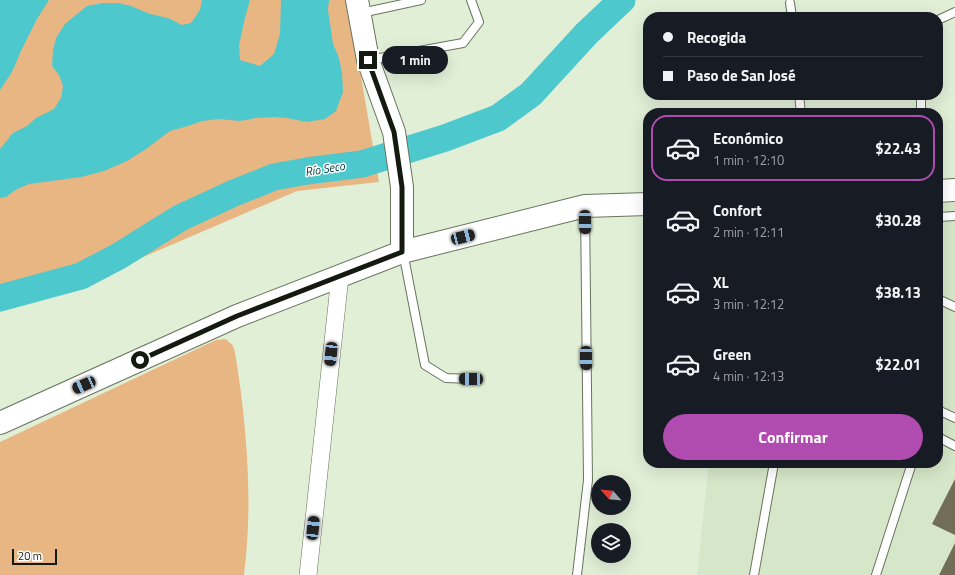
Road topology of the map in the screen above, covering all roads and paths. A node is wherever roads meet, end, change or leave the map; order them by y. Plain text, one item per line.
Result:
1 (421, 0) edge
2 (472, 0) edge
3 (790, 3) dead end
4 (358, 7) edge
5 (791, 12) edge
6 (955, 12) edge
7 (943, 18) edge
8 (368, 60) junction
9 (955, 190) edge
10 (943, 191) edge
11 (643, 204) edge
12 (585, 206) junction
13 (955, 216) edge
14 (943, 217) edge
15 (402, 252) junction
16 (340, 276) junction
17 (943, 301) edge
18 (955, 307) edge
19 (471, 379) dead end
20 (943, 412) edge
21 (955, 418) edge
22 (0, 423) edge
23 (943, 440) edge
24 (955, 446) edge
25 (773, 468) edge
26 (910, 468) edge
27 (308, 575) edge
28 (577, 575) edge
29 (754, 575) edge
30 (876, 575) edge

1 - 4 lane
2 - 8 lane
3 - 5 lane
4 - 8 main road
6 - 7 lane
8 - 15 main road
9 - 10 main road
11 - 12 main road
12 - 15 main road
12 - 28 lane
13 - 14 lane
15 - 16 main road
15 - 19 lane
16 - 22 main road
16 - 27 street
17 - 18 lane
20 - 21 lane
23 - 24 lane
25 - 29 lane
26 - 30 lane

